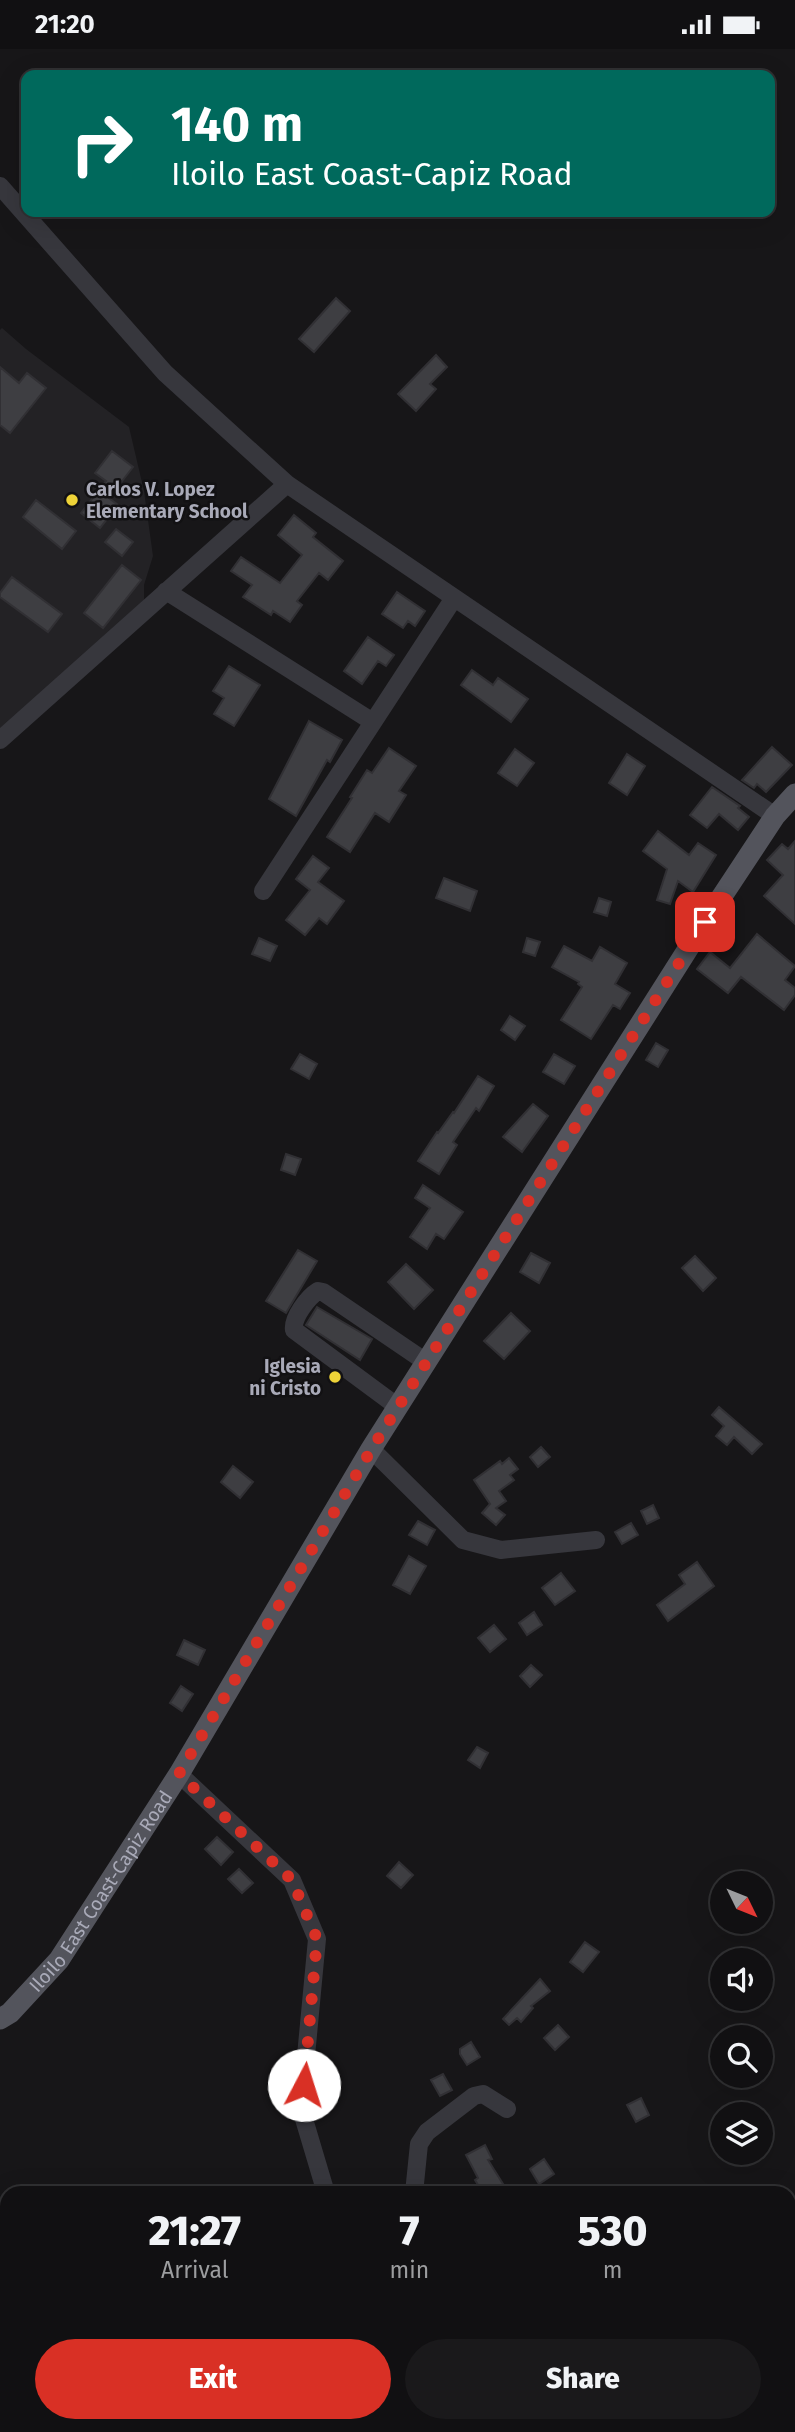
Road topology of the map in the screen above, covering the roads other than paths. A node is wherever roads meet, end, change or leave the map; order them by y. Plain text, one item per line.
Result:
1 (0, 186) edge
2 (21, 210) edge
3 (27, 217) edge
4 (287, 484) junction
5 (166, 591) junction
6 (454, 598) junction
7 (373, 722) junction
8 (0, 740) edge
9 (795, 794) edge
10 (775, 816) junction
11 (262, 891) dead end
12 (426, 1362) junction
13 (398, 1407) junction
14 (371, 1450) junction
15 (596, 1540) dead end
16 (179, 1774) junction
17 (0, 2019) edge
18 (507, 2109) dead end
19 (324, 2186) edge
20 (415, 2186) edge

1 - 2 street
3 - 4 street
4 - 5 street
4 - 6 street
5 - 7 street
5 - 8 street
6 - 7 street
6 - 10 street
7 - 11 street
9 - 10 main road, Iloilo East Coast-Capiz Road
10 - 12 main road, Iloilo East Coast-Capiz Road
12 - 13 main road, Iloilo East Coast-Capiz Road
12 - 13 street
13 - 14 main road, Iloilo East Coast-Capiz Road
14 - 15 street
14 - 16 main road, Iloilo East Coast-Capiz Road
16 - 17 main road, Iloilo East Coast-Capiz Road
16 - 19 street
18 - 20 street

